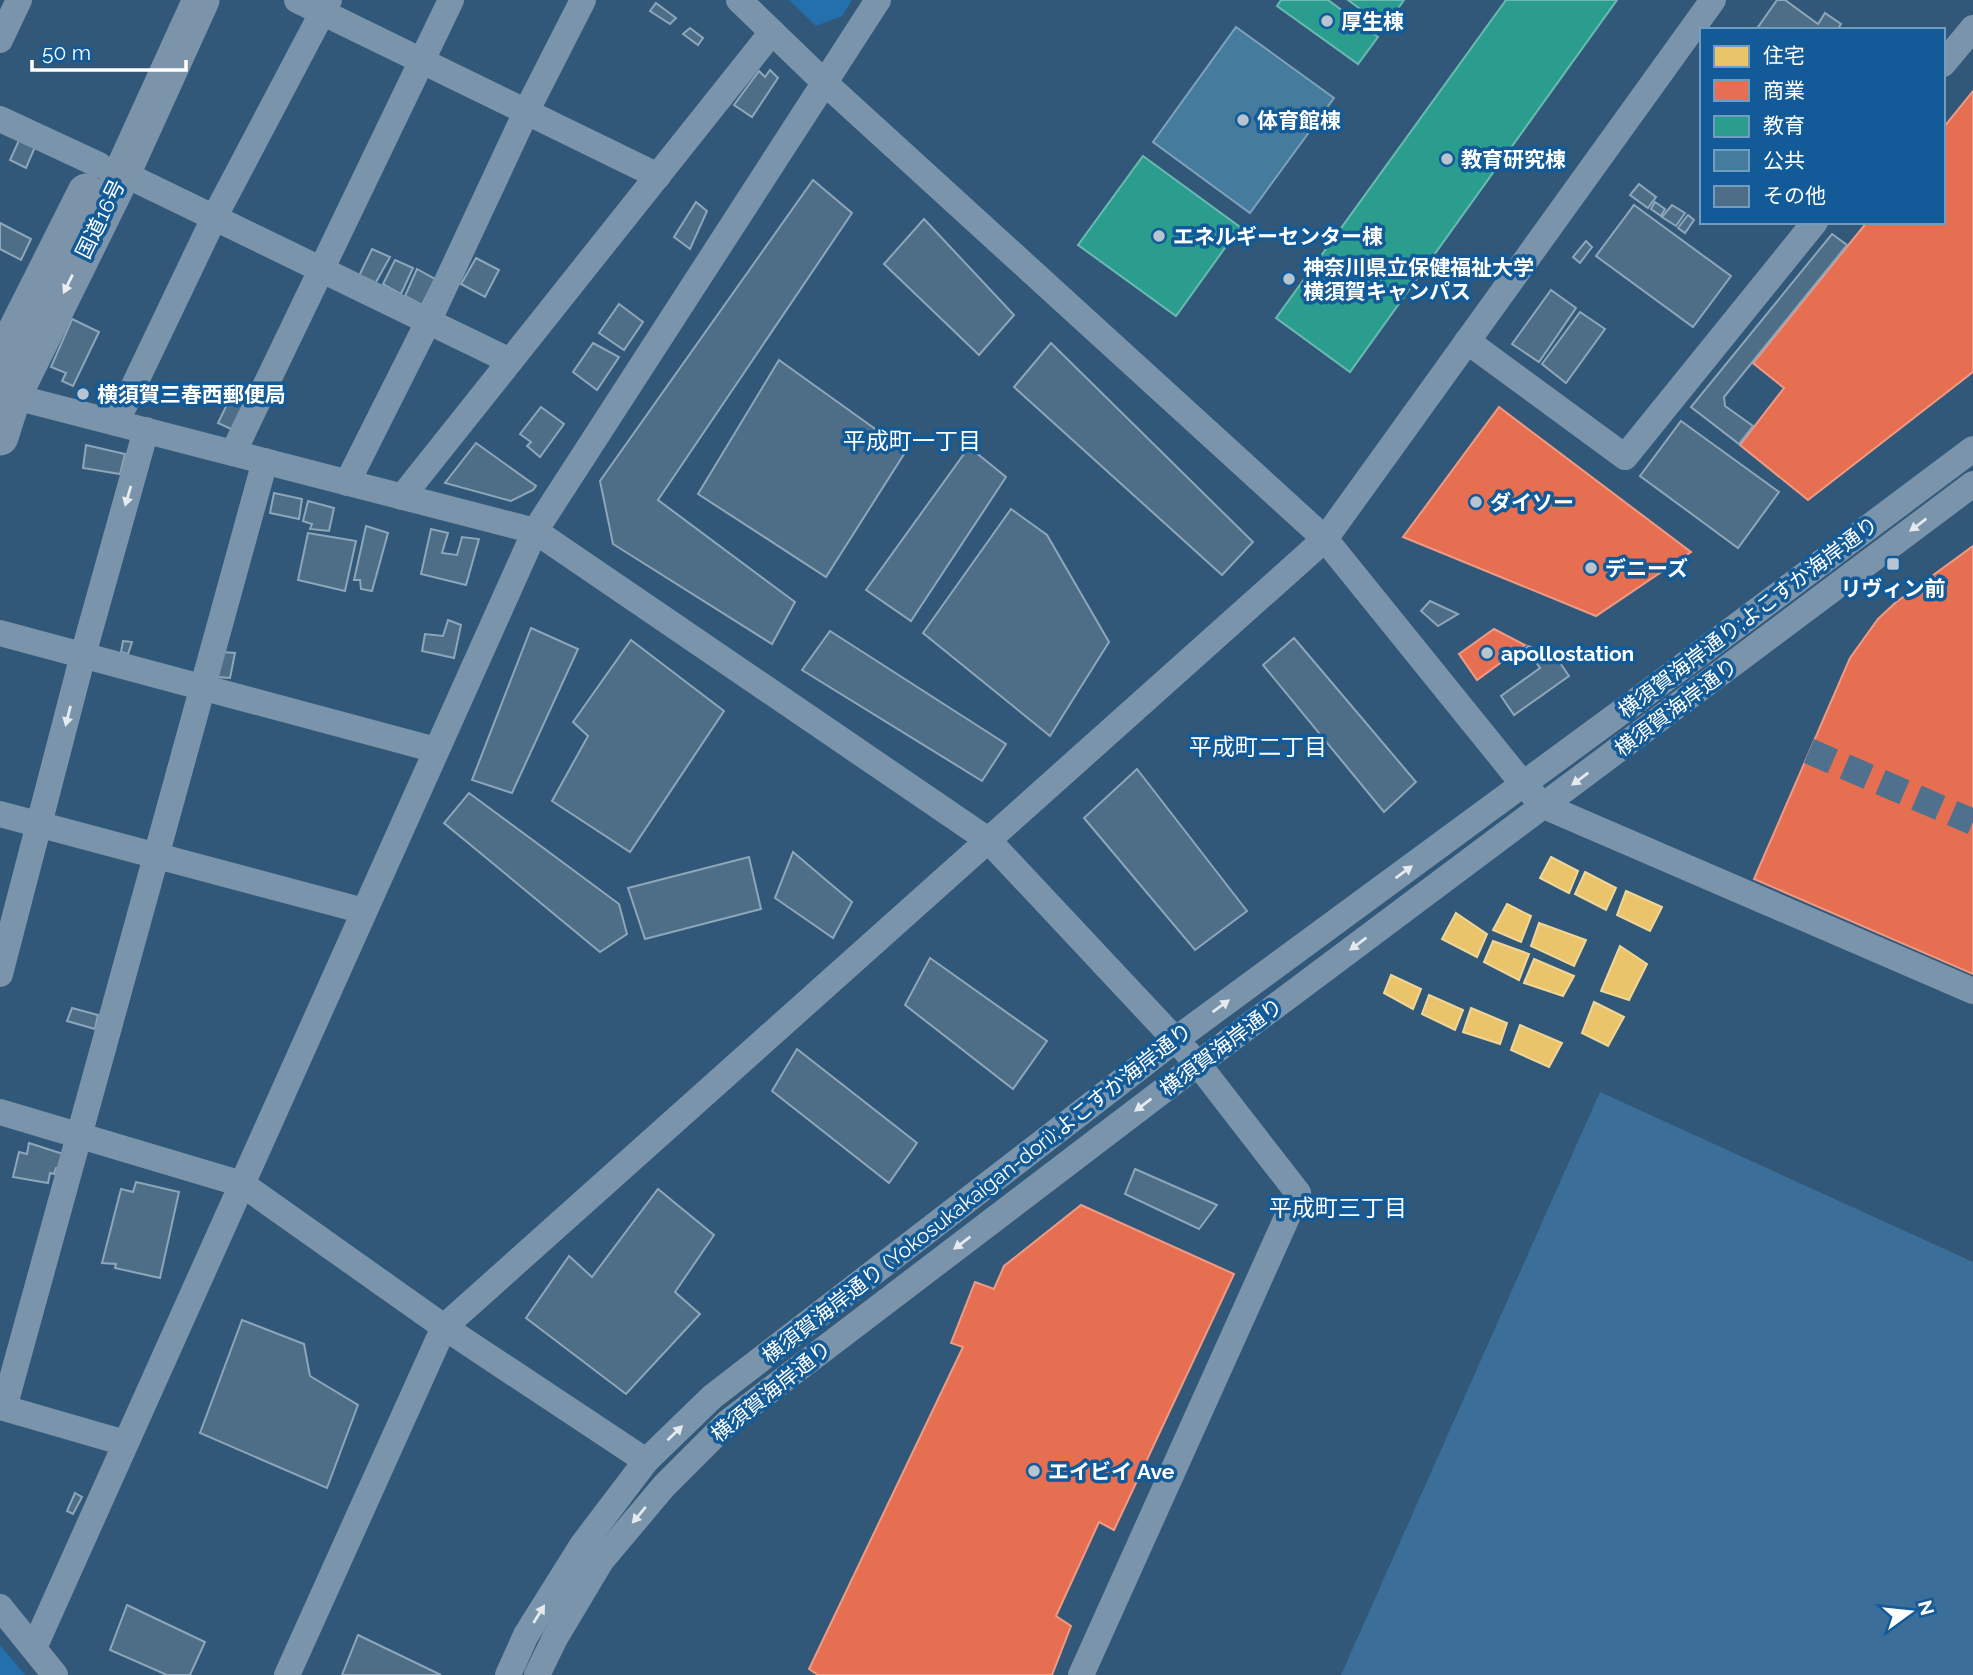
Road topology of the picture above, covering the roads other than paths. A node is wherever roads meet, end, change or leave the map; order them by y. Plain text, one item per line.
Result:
1 (19, 0) edge
2 (175, 0) edge
3 (201, 0) edge
4 (297, 0) edge
5 (451, 0) edge
6 (583, 0) edge
7 (739, 0) edge
8 (878, 0) edge
9 (1713, 0) edge
10 (326, 6) edge
11 (1973, 28) edge
12 (772, 32) junction
13 (0, 40) edge
14 (421, 61) junction
15 (1945, 62) edge
16 (825, 83) junction
17 (527, 110) junction
18 (0, 119) edge
19 (110, 169) junction
20 (658, 176) junction
21 (215, 218) junction
22 (1813, 224) edge
23 (323, 271) junction
24 (428, 322) junction
25 (1466, 341) junction
26 (510, 362) junction
27 (0, 363) edge
28 (7, 394) edge
29 (116, 423) junction
30 (146, 430) junction
31 (0, 437) edge
32 (1973, 450) edge
33 (233, 453) junction
34 (265, 461) junction
35 (347, 483) junction
36 (1973, 484) edge
37 (402, 497) junction
38 (535, 531) junction
39 (1325, 539) junction
40 (0, 633) edge
41 (83, 655) junction
42 (201, 687) junction
43 (436, 750) junction
44 (1523, 785) junction
45 (1544, 806) junction
46 (0, 814) edge
47 (40, 825) junction
48 (988, 840) junction
49 (155, 856) junction
50 (364, 911) junction
51 (0, 974) edge
52 (1973, 991) edge
53 (1175, 1040) junction
54 (1198, 1064) junction
55 (0, 1112) edge
56 (80, 1136) junction
57 (242, 1184) junction
58 (444, 1327) junction
59 (1, 1411) edge
60 (125, 1443) junction
61 (646, 1461) junction
62 (0, 1607) edge
63 (34, 1648) junction
64 (55, 1675) edge
65 (287, 1675) edge
66 (508, 1675) edge
67 (537, 1675) edge
68 (1081, 1675) edge

1 - 13 street
2 - 19 highway, 国道16号
3 - 19 highway, 国道16号
4 - 10 street
5 - 14 street
6 - 17 street
7 - 12 street
8 - 16 street
9 - 25 street
10 - 14 street
10 - 21 street
11 - 15 street
12 - 16 street
12 - 20 street
14 - 17 street
14 - 23 street
16 - 38 street
16 - 39 street
17 - 20 street
17 - 24 street
18 - 19 street
19 - 21 street
19 - 27 highway, 国道16号
19 -> 28 highway, 国道16号
20 - 26 street
21 - 23 street
21 - 29 street
22 - 25 street
23 - 24 street
23 - 33 street
24 - 26 street
24 - 35 street
25 - 39 street
26 - 37 street
28 - 29 street
28 - 31 highway, 国道16号
29 - 30 street
30 - 33 street
30 -> 41 street
32 - 44 street, 横須賀海岸通り;よこすか海岸通り
33 - 34 street
34 - 35 street
34 - 42 street
35 - 37 street
36 -> 45 street, 横須賀海岸通り
37 - 38 street
38 - 43 street
38 - 48 street
39 - 44 street
39 - 48 street
40 - 41 street
41 - 42 street
41 -> 47 street
42 - 43 street
42 - 49 street
43 - 50 street
44 - 45 street
53 -> 44 street, 横須賀海岸通り (Yokosukakaigan-dori);よこすか海岸通り
45 - 52 street
45 -> 54 street, 横須賀海岸通り
46 - 47 street
47 - 49 street
47 - 51 street
48 - 53 street
48 - 58 street
49 - 50 street
49 - 56 street
50 - 57 street
53 - 54 street
61 -> 53 street, 横須賀海岸通り (Yokosukakaigan-dori);よこすか海岸通り
54 -> 67 street, 横須賀海岸通り
54 - 68 street
55 - 56 street
56 - 57 street
56 - 59 street
57 - 58 street
57 - 60 street
58 - 61 street
58 - 65 street
59 - 60 street
60 - 63 street
66 -> 61 street, 横須賀海岸通り (Yokosukakaigan-dori);よこすか海岸通り
62 - 63 street
63 - 64 street

